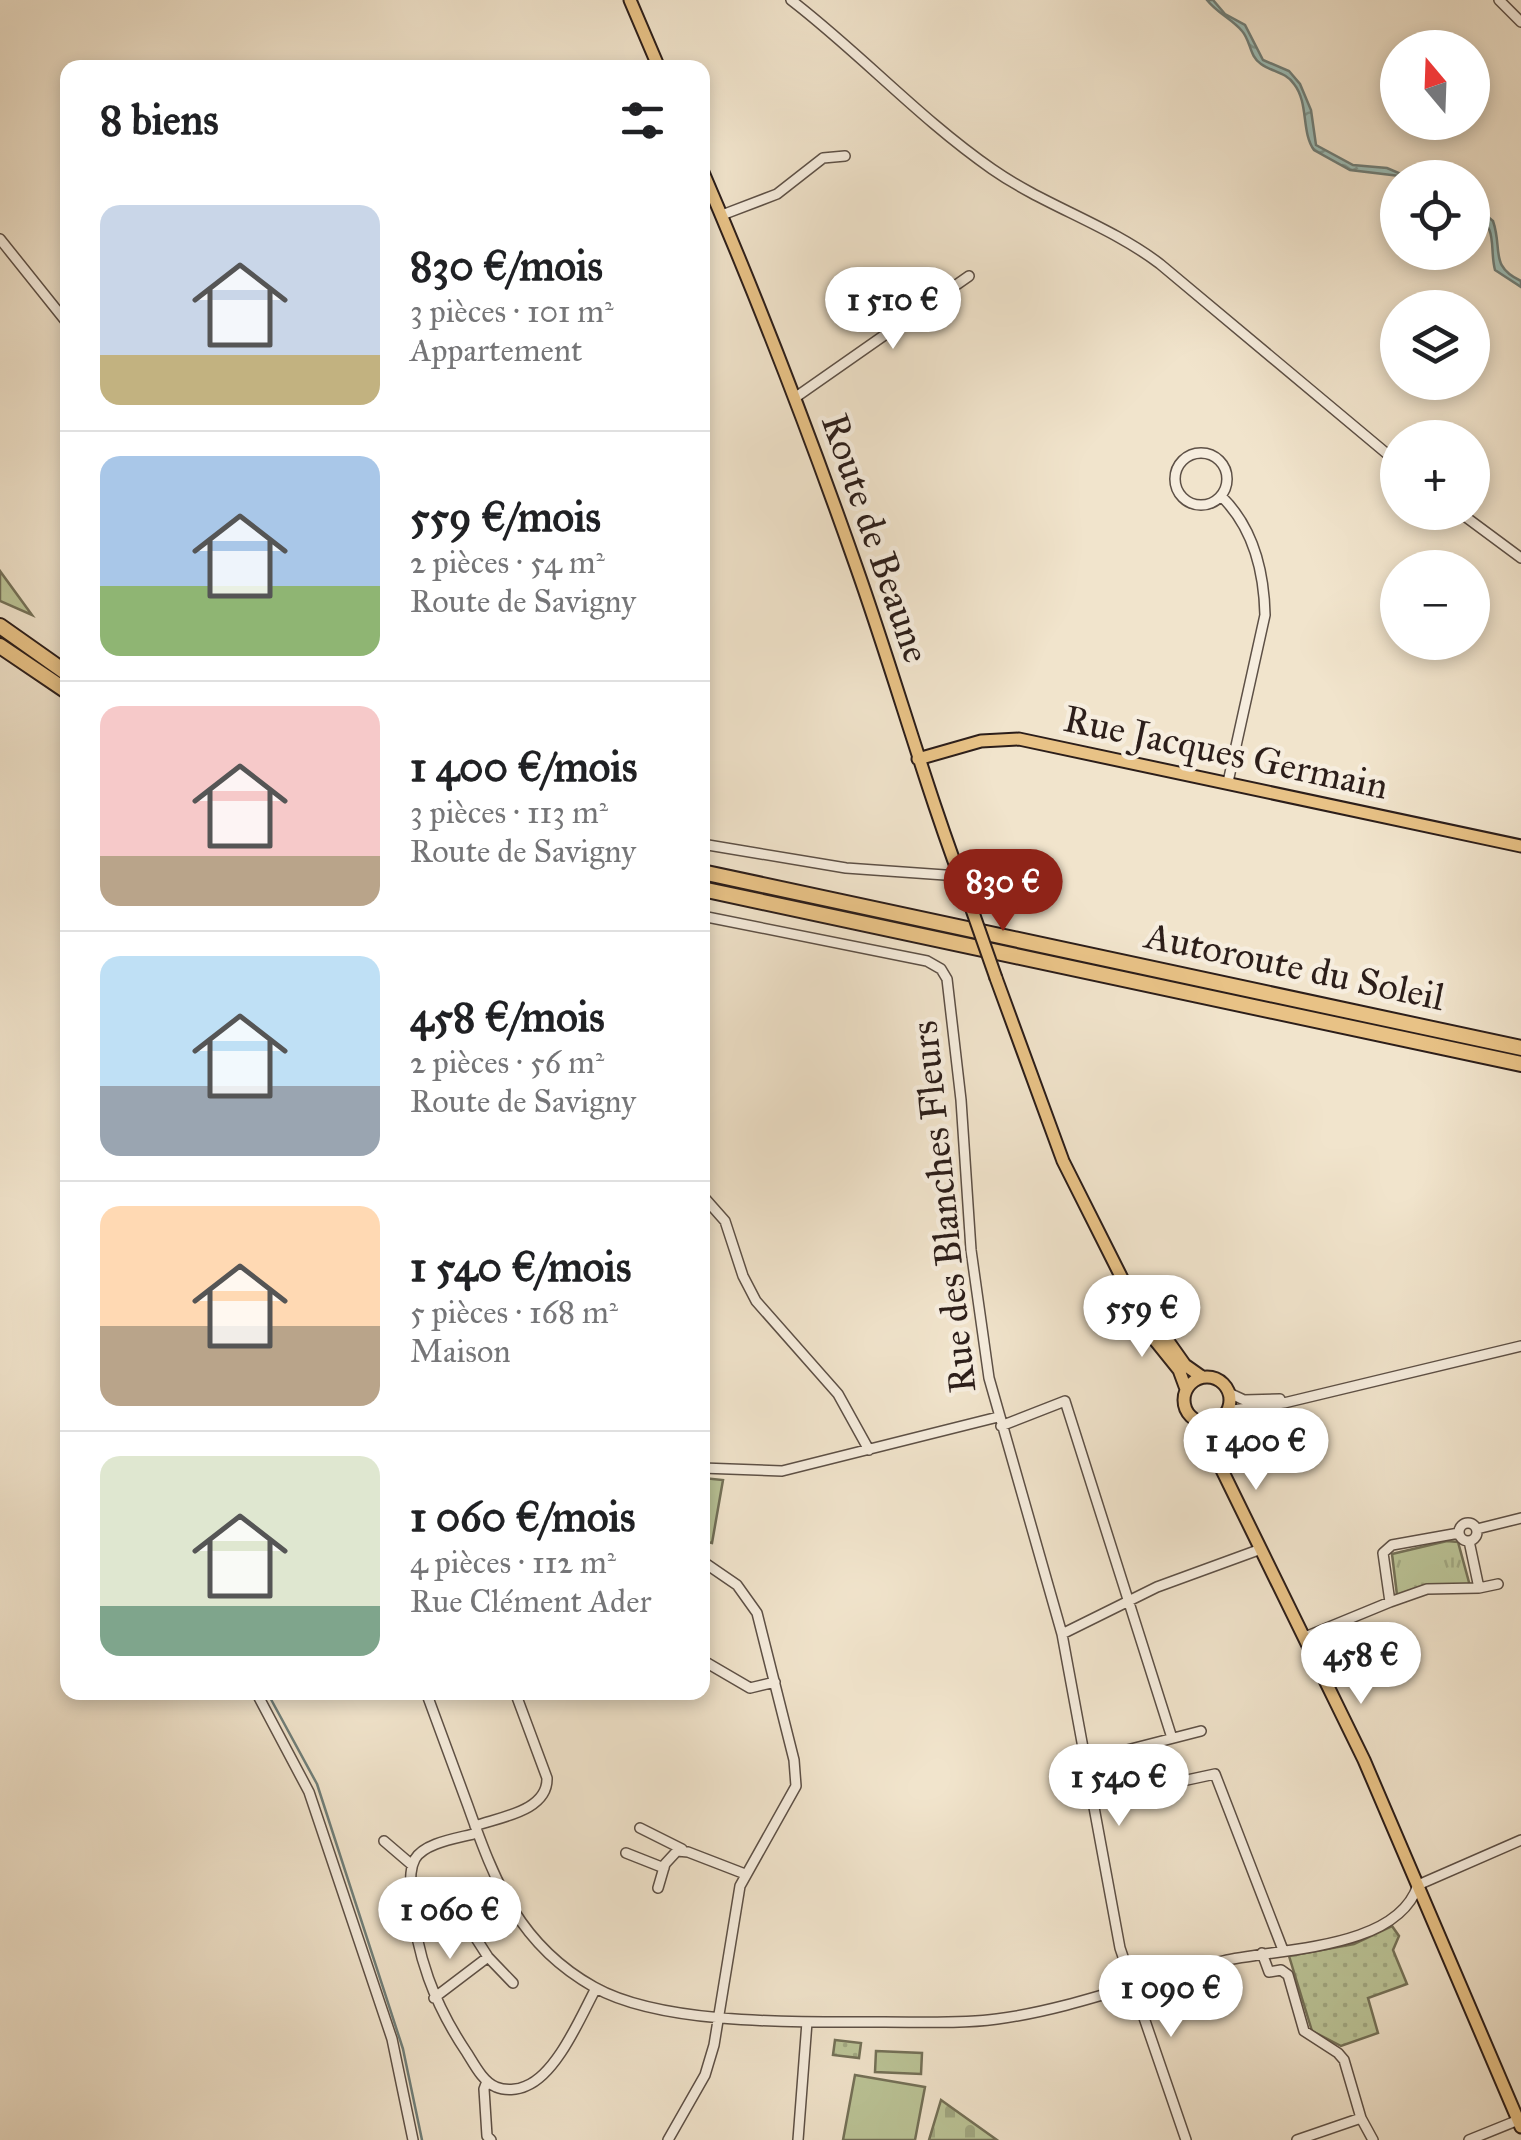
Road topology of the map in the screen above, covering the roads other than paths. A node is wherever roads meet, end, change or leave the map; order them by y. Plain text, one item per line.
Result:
1 (630, 0) edge
2 (791, 0) edge
3 (1498, 0) edge
4 (1521, 22) edge
5 (656, 60) edge
6 (846, 156) dead end
7 (710, 188) edge
8 (722, 216) junction
9 (0, 239) edge
10 (969, 276) dead end
11 (60, 314) edge
12 (796, 397) junction
13 (1380, 448) edge
14 (1221, 496) junction
15 (1483, 530) edge
16 (1521, 558) edge
17 (0, 626) edge
18 (0, 646) edge
19 (60, 668) edge
20 (60, 687) edge
21 (918, 759) junction
22 (1228, 782) junction
23 (710, 846) edge
24 (1521, 846) edge
25 (710, 874) edge
26 (959, 876) junction
27 (710, 891) edge
28 (710, 918) edge
29 (1521, 1048) edge
30 (1521, 1064) edge
31 (710, 1204) edge
32 (1160, 1346) junction
33 (1521, 1346) edge
34 (1202, 1377) junction
35 (1186, 1389) junction
36 (1229, 1393) junction
37 (1293, 1400) junction
38 (1222, 1415) junction
39 (1000, 1421) junction
40 (1198, 1421) junction
41 (869, 1450) junction
42 (1214, 1452) junction
43 (710, 1468) edge
44 (1521, 1518) edge
45 (1477, 1529) junction
46 (1459, 1533) junction
47 (1469, 1542) junction
48 (1261, 1549) junction
49 (710, 1566) edge
50 (1498, 1584) dead end
51 (1479, 1588) junction
52 (1129, 1601) junction
53 (1390, 1602) junction
54 (1062, 1634) junction
55 (1305, 1637) junction
56 (710, 1665) edge
57 (774, 1682) junction
58 (260, 1700) edge
59 (429, 1700) edge
60 (518, 1700) edge
61 (1202, 1731) dead end
62 (1172, 1738) junction
63 (1088, 1760) junction
64 (1094, 1800) junction
65 (640, 1828) dead end
66 (476, 1830) junction
67 (1521, 1840) edge
68 (384, 1841) dead end
69 (684, 1850) junction
70 (626, 1853) dead end
71 (412, 1865) junction
72 (664, 1868) junction
73 (745, 1874) junction
74 (1418, 1884) junction
75 (658, 1888) dead end
76 (472, 1932) dead end
77 (1283, 1950) junction
78 (1262, 1953) junction
79 (488, 1957) junction
80 (514, 1983) dead end
81 (1134, 1987) junction
82 (596, 1988) junction
83 (434, 1998) junction
84 (720, 2016) junction
85 (807, 2022) junction
86 (487, 2081) junction
87 (1361, 2118) junction
88 (1520, 2122) edge
89 (413, 2140) edge
90 (491, 2140) edge
91 (668, 2140) edge
92 (798, 2140) edge
93 (1186, 2140) edge
94 (1297, 2140) edge
95 (1372, 2140) edge
96 (1469, 2140) edge

1 - 5 main road
2 - 13 street
3 - 4 street
6 - 8 street
7 - 8 main road, Route de Beaune
8 - 12 main road, Route de Beaune
9 - 11 street
10 - 12 street
12 - 21 main road, Route de Beaune
14 - 14 street
14 - 22 street
15 - 16 street
17 - 19 highway
18 - 20 highway
21 - 22 main road, Rue Jacques Germain
21 - 26 main road, Route de Beaune
22 - 24 main road, Rue Jacques Germain
23 - 26 street
25 - 29 highway, Autoroute du Soleil
26 - 32 main road, Route de Beaune, bridge
27 - 30 highway, Autoroute du Soleil
28 - 39 street, Rue des Blanches Fleurs
31 - 41 street
32 - 34 main road
32 - 35 main road
33 - 37 street
34 - 35 main road
34 - 36 main road
35 - 40 main road
36 - 37 street
36 - 38 main road
37 - 38 street
38 - 40 main road
38 - 42 main road
39 - 41 street
39 - 52 street
39 - 54 street, Rue des Blanches Fleurs
40 - 42 main road
41 - 43 street
42 - 48 main road
44 - 45 street
45 - 46 street
45 - 47 street
46 - 47 street
46 - 53 street
47 - 51 street
48 - 52 street
48 - 55 main road
49 - 57 street
50 - 51 street
51 - 53 street
52 - 54 street
52 - 62 street
53 - 55 street
54 - 63 street, Rue des Blanches Fleurs
55 - 74 main road
56 - 57 street
57 - 73 street
58 - 89 street
59 - 66 street
60 - 66 street
61 - 62 street
62 - 63 street
63 - 64 street, Rue des Blanches Fleurs
64 - 77 street
64 - 81 street, Rue des Blanches Fleurs
65 - 69 street
66 - 71 street
66 - 82 street
67 - 74 street
68 - 71 street
69 - 72 street
69 - 73 street
70 - 72 street
71 - 83 street
72 - 75 street
73 - 84 street
74 - 77 street
74 - 88 main road
76 - 79 street
77 - 78 street
78 - 81 street
78 - 87 street
79 - 80 street
79 - 83 street
81 - 85 street
81 - 93 street, Rue des Blanches Fleurs
82 - 84 street
82 - 86 street
83 - 86 street
84 - 85 street
84 - 91 street
85 - 92 street
86 - 90 street
87 - 94 street
87 - 95 street
88 - 96 street

